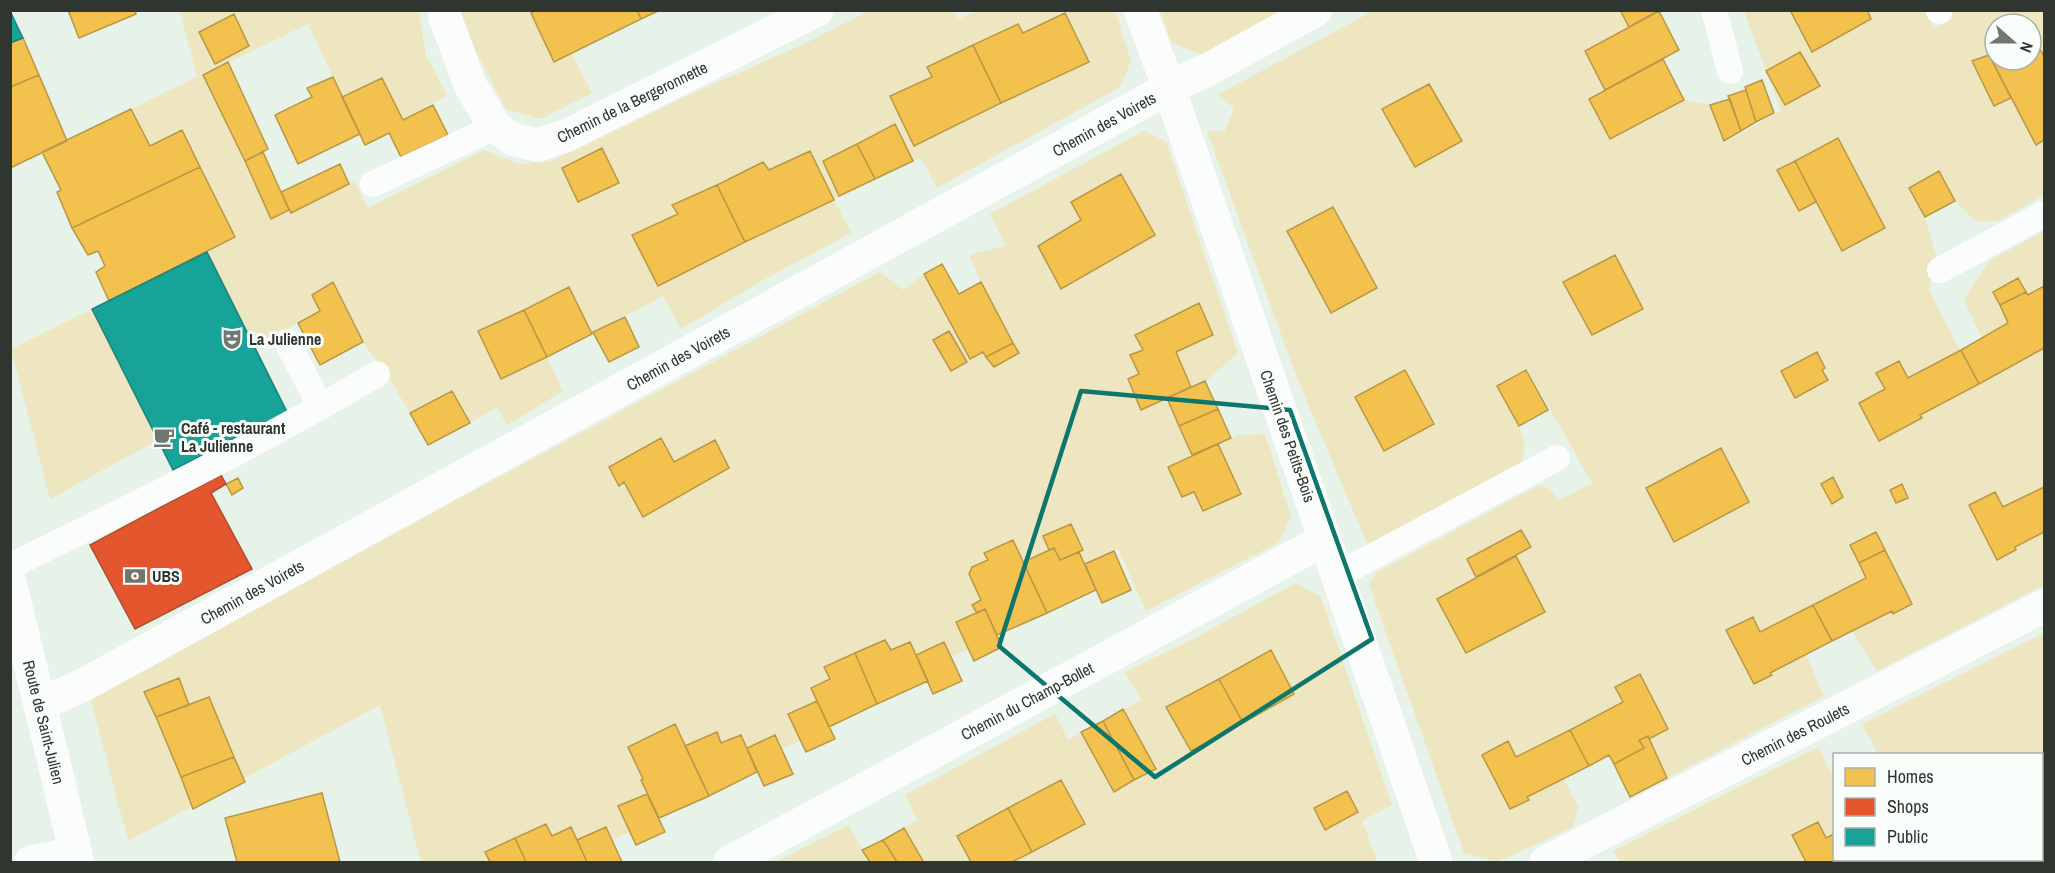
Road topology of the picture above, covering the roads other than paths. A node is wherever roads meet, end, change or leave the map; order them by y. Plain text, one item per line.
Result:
1 (446, 10) edge
2 (817, 10) edge
3 (1140, 10) edge
4 (1316, 10) edge
5 (1714, 10) edge
6 (1730, 71) dead end
7 (1169, 88) junction
8 (495, 127) junction
9 (373, 184) dead end
10 (2044, 214) edge
11 (1940, 270) dead end
12 (287, 342) dead end
13 (377, 374) dead end
14 (321, 407) junction
15 (1557, 458) dead end
16 (1324, 540) junction
17 (10, 566) edge
18 (1336, 576) junction
19 (10, 582) edge
20 (2044, 606) edge
21 (40, 705) junction
22 (77, 858) edge
23 (31, 862) edge
24 (729, 862) edge
25 (1436, 862) edge
26 (1546, 862) edge

1 - 8 street
2 - 8 street, Chemin de la Bergeronnette
3 - 7 street, Chemin des Petits-Bois
4 - 7 street, Chemin des Voirets
5 - 6 lane
7 - 16 street, Chemin des Petits-Bois
7 - 21 street, Chemin des Voirets
8 - 9 lane
10 - 11 lane
12 - 14 lane
13 - 14 lane
14 - 17 lane
15 - 18 lane
16 - 18 street, Chemin des Petits-Bois
16 - 24 street, Chemin du Champ-Bollet
18 - 25 street, Chemin des Petits-Bois
19 - 21 street, Route de Saint-Julien
20 - 26 street, Chemin des Roulets
21 - 22 street, Route de Saint-Julien
22 - 23 street

